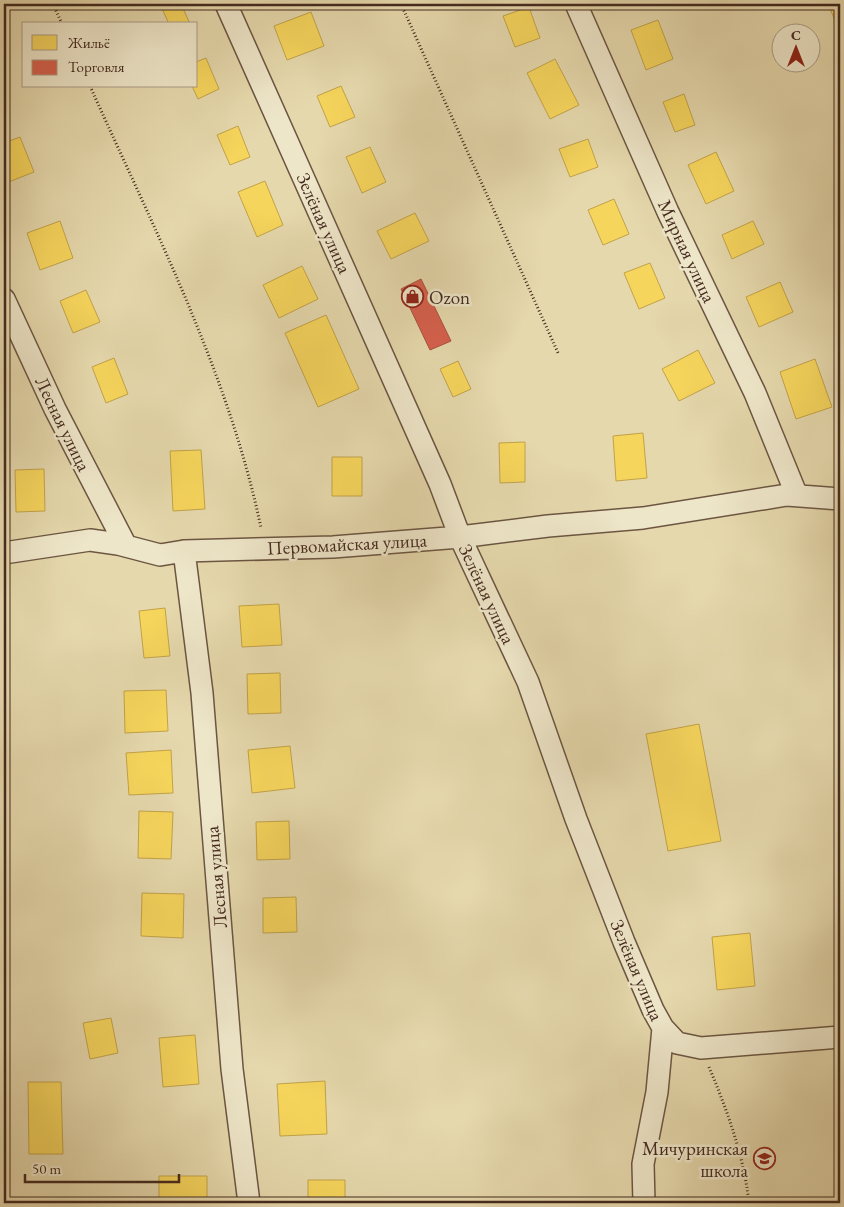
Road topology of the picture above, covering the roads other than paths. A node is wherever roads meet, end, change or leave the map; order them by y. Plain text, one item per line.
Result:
1 (226, 4) edge
2 (576, 4) edge
3 (4, 299) edge
4 (800, 496) junction
5 (840, 499) edge
6 (460, 537) junction
7 (126, 546) junction
8 (184, 551) junction
9 (4, 553) edge
10 (663, 1028) junction
11 (840, 1038) edge
12 (248, 1203) edge
13 (644, 1203) edge

1 - 6 street, Зелёная улица
2 - 4 street, Мирная улица
3 - 7 street, Лесная улица
4 - 5 street, Первомайская улица
4 - 6 street, Первомайская улица
6 - 8 street, Первомайская улица
6 - 10 street, Зелёная улица
7 - 8 street, Первомайская улица
7 - 9 street, Первомайская улица
8 - 12 street, Лесная улица
10 - 11 street
10 - 13 street, Зелёная улица

